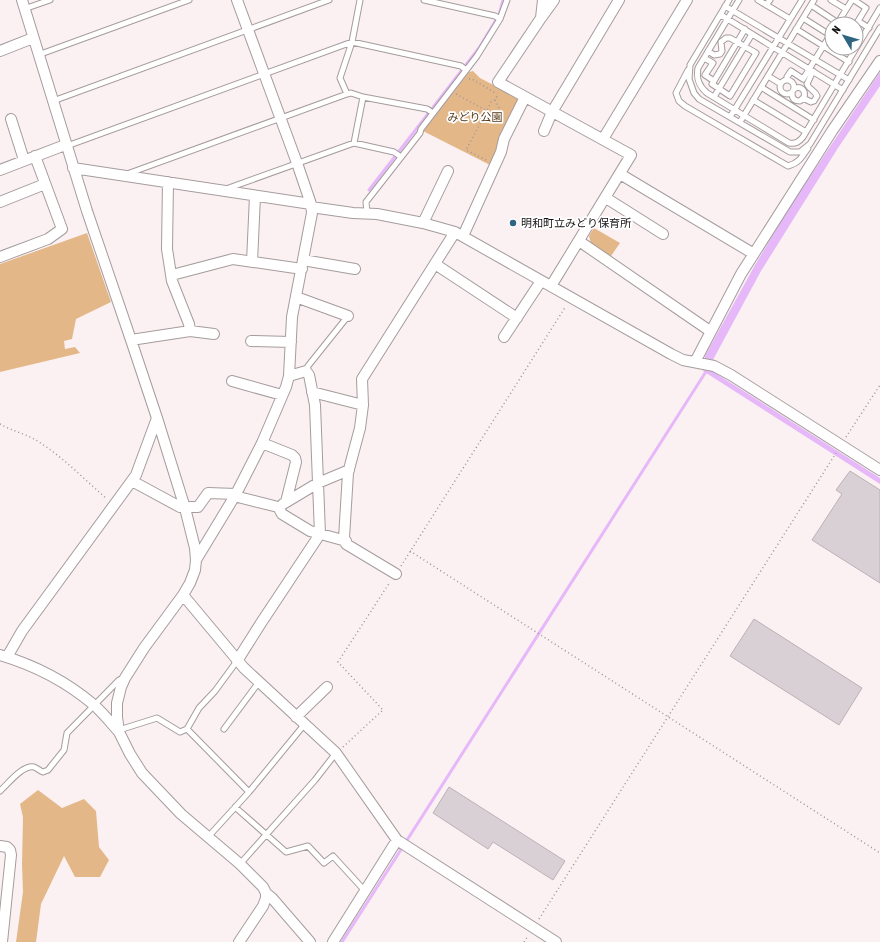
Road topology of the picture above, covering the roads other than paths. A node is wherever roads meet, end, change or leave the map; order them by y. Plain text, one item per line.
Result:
1 (50, 0) edge
2 (189, 0) edge
3 (237, 0) edge
4 (329, 0) edge
5 (360, 0) edge
6 (424, 0) edge
7 (506, 0) edge
8 (543, 0) edge
9 (554, 0) edge
10 (619, 0) edge
11 (687, 0) edge
12 (729, 0) edge
13 (739, 0) edge
14 (758, 0) edge
15 (770, 0) edge
16 (802, 0) edge
17 (814, 0) edge
18 (831, 0) edge
19 (853, 0) edge
20 (23, 5) edge
21 (766, 5) junction
22 (726, 6) junction
23 (811, 6) junction
24 (880, 8) edge
25 (846, 10) junction
26 (733, 11) junction
27 (721, 14) junction
28 (828, 16) edge
29 (842, 16) edge
30 (498, 18) junction
31 (541, 18) junction
32 (803, 18) junction
33 (728, 19) junction
34 (790, 20) junction
35 (869, 28) junction
36 (880, 28) edge
37 (247, 29) junction
38 (745, 29) junction
39 (796, 29) junction
40 (824, 29) edge
41 (752, 34) junction
42 (864, 35) edge
43 (33, 38) junction
44 (778, 38) junction
45 (352, 42) junction
46 (737, 42) junction
47 (788, 44) junction
48 (824, 46) joint
49 (745, 47) junction
50 (773, 47) junction
51 (0, 51) edge
52 (708, 51) junction
53 (782, 52) junction
54 (38, 55) junction
55 (840, 56) edge
56 (851, 56) edge
57 (704, 58) junction
58 (815, 60) junction
59 (880, 61) edge
60 (849, 62) junction
61 (690, 67) junction
62 (466, 70) junction
63 (811, 70) junction
64 (264, 74) junction
65 (841, 75) junction
66 (768, 76) junction
67 (787, 77) dead end
68 (849, 80) junction
69 (714, 81) junction
70 (781, 84) junction
71 (835, 85) junction
72 (761, 87) junction
73 (719, 90) junction
74 (843, 90) junction
75 (793, 91) junction
76 (347, 94) junction
77 (364, 97) junction
78 (525, 97) junction
79 (714, 97) junction
80 (803, 98) junction
81 (753, 100) junction
82 (53, 101) junction
83 (734, 110) junction
84 (552, 112) junction
85 (433, 113) junction
86 (744, 115) junction
87 (730, 117) junction
88 (11, 119) dead end
89 (280, 119) junction
90 (814, 120) junction
91 (740, 122) junction
92 (544, 131) dead end
93 (806, 132) junction
94 (603, 139) junction
95 (354, 143) junction
96 (810, 144) junction
97 (66, 146) junction
98 (35, 156) junction
99 (401, 157) junction
100 (24, 160) junction
101 (297, 163) junction
102 (73, 168) junction
103 (0, 170) edge
104 (448, 171) dead end
105 (620, 174) junction
106 (124, 175) junction
107 (168, 182) junction
108 (45, 184) junction
109 (221, 191) junction
110 (255, 196) junction
111 (606, 198) junction
112 (0, 202) edge
113 (311, 205) junction
114 (368, 213) junction
115 (423, 223) junction
116 (459, 234) junction
117 (663, 234) dead end
118 (579, 241) junction
119 (754, 254) junction
120 (0, 257) edge
121 (252, 262) junction
122 (435, 264) junction
123 (303, 265) junction
124 (355, 270) dead end
125 (172, 275) junction
126 (541, 281) junction
127 (551, 286) junction
128 (296, 297) junction
129 (348, 316) joint
130 (517, 318) junction
131 (190, 331) junction
132 (710, 331) junction
133 (214, 334) dead end
134 (504, 337) dead end
135 (131, 340) junction
136 (251, 341) dead end
137 (291, 342) junction
138 (698, 362) junction
139 (306, 371) junction
140 (289, 376) junction
141 (232, 381) dead end
142 (312, 392) junction
143 (282, 395) junction
144 (363, 405) junction
145 (157, 418) junction
146 (262, 443) junction
147 (349, 470) junction
148 (880, 470) edge
149 (132, 481) junction
150 (318, 483) junction
151 (235, 495) junction
152 (282, 504) junction
153 (185, 508) junction
154 (320, 534) junction
155 (346, 541) junction
156 (196, 560) junction
157 (396, 574) road end
158 (183, 595) junction
159 (3, 656) edge
160 (237, 661) junction
161 (125, 678) junction
162 (259, 682) junction
163 (327, 687) dead end
164 (95, 706) junction
165 (296, 717) junction
166 (304, 725) junction
167 (187, 729) junction
168 (224, 729) dead end
169 (119, 731) junction
170 (336, 753) junction
171 (0, 791) edge
172 (249, 792) junction
173 (235, 807) junction
174 (266, 834) junction
175 (208, 838) junction
176 (398, 841) junction
177 (0, 846) edge
178 (240, 864) junction
179 (365, 892) junction
180 (266, 893) junction
181 (2, 942) edge
182 (239, 942) edge
183 (310, 942) edge
184 (333, 942) edge
185 (556, 942) edge

1 - 20 lane
2 - 54 lane
3 - 37 street
4 - 37 lane
5 - 45 lane
6 - 30 lane
7 - 30 lane
8 - 31 street
9 - 31 street
10 - 84 street
11 - 94 street
12 - 22 lane
13 - 26 lane
14 - 21 lane
15 - 21 lane
16 - 34 lane
17 - 23 lane
18 - 25 lane
19 - 25 lane
19 - 35 lane
20 - 43 street
21 - 34 lane
22 - 26 lane
22 - 27 lane
23 - 28 lane
23 - 32 lane
24 - 35 lane
25 - 29 lane
26 - 33 lane
26 - 44 lane
27 - 33 lane
27 - 61 lane
30 - 62 lane
31 - 78 street
32 - 39 lane
32 - 40 lane
33 - 38 lane
33 - 52 lane
34 - 44 lane
35 - 42 lane
36 - 68 lane
37 - 64 street
37 - 82 lane
38 - 41 lane
38 - 46 lane
39 - 47 lane
39 - 48 lane
41 - 49 lane
41 - 50 lane
43 - 51 street
43 - 54 street
44 - 47 lane
44 - 50 lane
45 - 62 lane
45 - 64 lane
45 - 76 lane
46 - 49 lane
46 - 52 lane
46 - 69 lane
47 - 53 lane
47 - 58 lane
48 - 58 lane
49 - 73 lane
49 - 73 lane
50 - 53 lane
50 - 83 lane
52 - 57 lane
53 - 63 lane
53 - 66 lane
54 - 82 street
55 - 60 lane
56 - 60 lane
57 - 69 lane
57 - 79 lane
58 - 63 lane
58 - 65 lane
59 - 119 street
60 - 65 lane
61 - 87 lane
61 - 96 lane
62 - 85 lane
63 - 67 lane
63 - 71 lane
63 - 80 lane
64 - 89 street
64 - 97 lane
65 - 68 lane
65 - 71 lane
66 - 70 lane
66 - 72 lane
68 - 74 lane
69 - 73 lane
70 - 75 lane
70 - 75 lane
71 - 74 lane
71 - 90 lane
72 - 81 lane
72 - 90 lane
73 - 79 lane
74 - 96 lane
75 - 80 lane
75 - 80 lane
76 - 77 lane
76 - 89 lane
77 - 85 lane
77 - 95 lane
78 - 84 street
78 - 116 street
79 - 83 lane
81 - 86 lane
81 - 93 lane
82 - 97 street
83 - 86 lane
83 - 87 lane
84 - 92 street
84 - 94 street
85 - 99 lane
86 - 91 lane
86 - 93 lane
87 - 91 lane
88 - 100 street
89 - 101 street
89 - 106 lane
90 - 93 lane
91 - 96 lane
94 - 105 street
95 - 99 lane
95 - 101 lane
97 - 98 street
97 - 102 street
98 - 100 street
98 - 108 street
99 - 114 lane
100 - 103 street
101 - 109 lane
101 - 113 street
102 - 106 street
102 - 135 street
104 - 115 street
105 - 111 street
105 - 119 street
106 - 107 street
107 - 109 street
107 - 125 street
108 - 112 street
108 - 120 street
109 - 110 street
110 - 113 street
110 - 121 street
111 - 117 street
111 - 118 street
113 - 114 street
113 - 123 street
114 - 115 street
115 - 116 street
116 - 122 street
116 - 126 street
118 - 127 street
118 - 132 street
119 - 132 street
121 - 123 street
121 - 125 street
122 - 130 street
122 - 144 street
123 - 124 street
123 - 128 street
125 - 131 street
126 - 127 street
126 - 130 street
127 - 138 street
128 - 129 street
128 - 137 street
129 - 139 lane
130 - 134 street
131 - 133 street
131 - 135 street
132 - 138 street
135 - 145 street
136 - 137 street
137 - 140 street
138 - 148 street
139 - 140 street
139 - 142 street
140 - 143 street
141 - 143 street
142 - 144 street
142 - 150 street
143 - 146 street
144 - 147 street
145 - 149 street
145 - 153 street
146 - 151 street
146 - 152 street
147 - 150 street
147 - 155 street
149 - 153 street
149 - 159 street
150 - 152 street
150 - 154 street
151 - 152 street
151 - 153 street
151 - 156 street
152 - 154 street
153 - 156 street
154 - 155 street
154 - 160 street
155 - 157 street
156 - 158 street
158 - 160 street
158 - 161 street
159 - 164 street
160 - 162 street
160 - 167 lane
161 - 164 lane
161 - 169 street
162 - 165 street
162 - 168 lane
163 - 165 street
164 - 169 street
164 - 171 lane
165 - 166 street
166 - 170 street
166 - 172 lane
167 - 169 lane
167 - 172 lane
169 - 175 street
170 - 174 lane
170 - 176 street
172 - 173 lane
173 - 174 lane
173 - 175 lane
174 - 178 lane
174 - 179 lane
175 - 178 street
176 - 179 street
176 - 185 street
177 - 181 street
178 - 180 street
179 - 184 street
180 - 182 street
180 - 183 street

